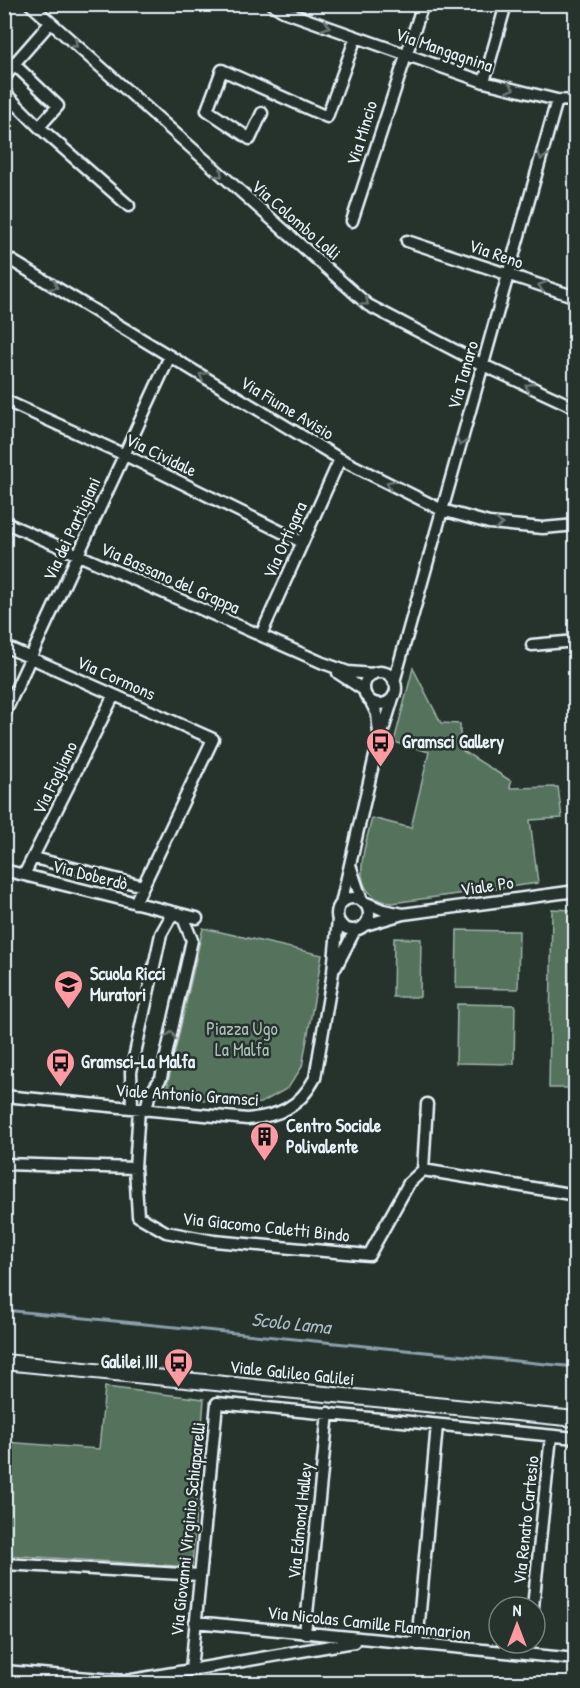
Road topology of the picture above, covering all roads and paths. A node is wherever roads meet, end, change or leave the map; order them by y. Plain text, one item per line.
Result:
1 (30, 4) edge
2 (272, 4) edge
3 (423, 4) edge
4 (506, 4) edge
5 (50, 22) junction
6 (356, 37) junction
7 (405, 54) junction
8 (14, 64) junction
9 (4, 79) edge
10 (484, 82) junction
11 (4, 92) edge
12 (557, 99) junction
13 (576, 101) edge
14 (262, 112) dead end
15 (39, 127) junction
16 (129, 206) dead end
17 (352, 221) dead end
18 (407, 241) dead end
19 (4, 256) edge
20 (508, 276) junction
21 (576, 297) edge
22 (170, 356) junction
23 (483, 365) junction
24 (4, 400) edge
25 (576, 408) edge
26 (124, 454) junction
27 (340, 459) junction
28 (442, 510) junction
29 (4, 522) edge
30 (576, 525) edge
31 (302, 542) junction
32 (78, 555) junction
33 (261, 635) junction
34 (576, 641) edge
35 (532, 645) dead end
36 (4, 646) edge
37 (32, 659) junction
38 (399, 659) junction
39 (322, 663) junction
40 (375, 673) junction
41 (394, 682) junction
42 (364, 690) junction
43 (114, 695) junction
44 (394, 695) junction
45 (371, 702) junction
46 (4, 716) edge
47 (375, 756) junction
48 (34, 858) junction
49 (350, 865) junction
50 (4, 870) edge
51 (24, 875) junction
52 (143, 886) junction
53 (576, 891) edge
54 (363, 901) junction
55 (135, 903) junction
56 (341, 904) junction
57 (168, 912) junction
58 (403, 914) junction
59 (197, 918) dead end
60 (338, 919) junction
61 (360, 928) junction
62 (163, 930) junction
63 (189, 931) junction
64 (333, 972) junction
65 (132, 1082) junction
66 (155, 1086) junction
67 (4, 1096) edge
68 (427, 1104) dead end
69 (139, 1109) junction
70 (4, 1164) edge
71 (135, 1168) junction
72 (423, 1170) junction
73 (576, 1195) edge
74 (4, 1362) edge
75 (268, 1388) junction
76 (397, 1401) junction
77 (267, 1408) junction
78 (328, 1413) junction
79 (576, 1419) edge
80 (395, 1420) junction
81 (437, 1425) junction
82 (551, 1436) junction
83 (576, 1438) edge
84 (4, 1564) edge
85 (200, 1575) junction
86 (534, 1595) edge
87 (195, 1622) junction
88 (305, 1633) junction
89 (369, 1639) junction
90 (417, 1644) junction
91 (487, 1651) edge
92 (528, 1655) edge
93 (576, 1659) edge
94 (191, 1670) junction
95 (4, 1671) edge

1 - 5 street, Via Colombo Lolli
2 -> 6 street, Via Mangagnina
3 - 7 street, Via Mincio
4 - 10 street
5 - 8 street
5 -> 23 street, Via Colombo Lolli
6 - 7 street, Via Mangagnina
6 - 14 street
7 - 10 street, Via Mangagnina
7 - 17 street, Via Mincio
8 - 9 street
8 - 15 street
10 -> 12 street, Via Mangagnina
11 - 15 street
12 - 13 street, Via Mangagnina
12 -> 20 street, Via Tanaro
15 - 16 street
18 - 20 street, Via Reno
19 -> 22 street, Via Fiume Avisio
21 -> 20 street, Via Reno
20 - 23 street, Via Tanaro
22 - 26 street, Via dei Partigiani
27 -> 22 street, Via Fiume Avisio
25 -> 23 street, Via Colombo Lolli
23 -> 28 street, Via Tanaro
24 - 26 street, Via Cividale
26 - 31 street, Via Cividale
26 - 32 street, Via dei Partigiani
28 -> 27 street, Via Fiume Avisio
27 - 31 street, Via Ortigara
28 -> 30 street, Via Fiume Avisio
28 - 38 street, Via Tanaro
29 - 32 street, Via Bassano del Grappa
31 - 33 street, Via Ortigara
32 - 33 street, Via Bassano del Grappa
32 - 37 street, Via dei Partigiani
33 - 39 street, Via Bassano del Grappa
34 - 35 street
36 - 37 street, Via Cormons
37 - 43 street, Via Cormons
37 - 46 street, Via dei Partigiani
38 - 40 street
38 - 41 street, Via Tanaro
39 - 40 street, Via Bassano del Grappa
39 - 42 street, Via Bassano del Grappa
40 - 41 street
40 - 42 street
41 - 44 street
42 - 45 street
43 - 48 street, Via Fogliano
43 - 52 street, Via Cormons
44 - 45 street
44 - 47 street
45 - 47 street
47 - 49 street
48 - 51 street, Via Fogliano
48 - 52 street
49 - 54 street
49 - 56 street
50 - 51 street, Via Doberdò
51 - 55 street, Via Doberdò
52 - 55 street
53 - 58 street, Viale Po
54 - 56 street
54 - 58 street, Viale Po
54 - 61 street
55 - 57 street, Via Doberdò
56 - 60 street
57 - 59 street
57 - 62 street
57 - 63 street
58 - 61 street, Viale Po
60 - 61 street
60 - 64 street, Viale Antonio Gramsci
61 - 64 street, Viale Antonio Gramsci
62 - 63 street
62 - 65 street
66 -> 63 street
64 - 69 street, Viale Antonio Gramsci
65 - 66 street
65 - 69 street
66 - 69 street
67 - 69 street, Viale Antonio Gramsci
68 - 72 street
69 - 71 street, Via Giacomo Caletti Bindo
70 - 71 street
71 - 72 street, Via Giacomo Caletti Bindo
72 - 73 street
74 - 75 street, Viale Galileo Galilei
75 - 76 street, Viale Galileo Galilei
75 - 77 street
76 - 79 street, Viale Galileo Galilei
76 - 80 street
77 - 78 street, Via Giovanni Virginio Schiaparelli
77 - 85 street, Via Giovanni Virginio Schiaparelli
78 - 80 street, Via Giovanni Virginio Schiaparelli
78 - 88 street, Via Edmond Halley
80 - 81 street, Via Giovanni Virginio Schiaparelli
81 - 82 street, Via Giovanni Virginio Schiaparelli
81 - 90 street
82 - 83 street, Via Giovanni Virginio Schiaparelli
82 - 86 street, Via Renato Cartesio
84 - 85 street
85 - 87 street, Via Giovanni Virginio Schiaparelli
87 - 88 street, Via Nicolas Camille Flammarion
87 - 94 street, Via Giovanni Virginio Schiaparelli
88 - 89 street, Via Nicolas Camille Flammarion
89 - 90 street, Via Nicolas Camille Flammarion
89 - 94 street
90 - 91 street, Via Nicolas Camille Flammarion
92 - 93 street, Via Nicolas Camille Flammarion
94 - 95 street

